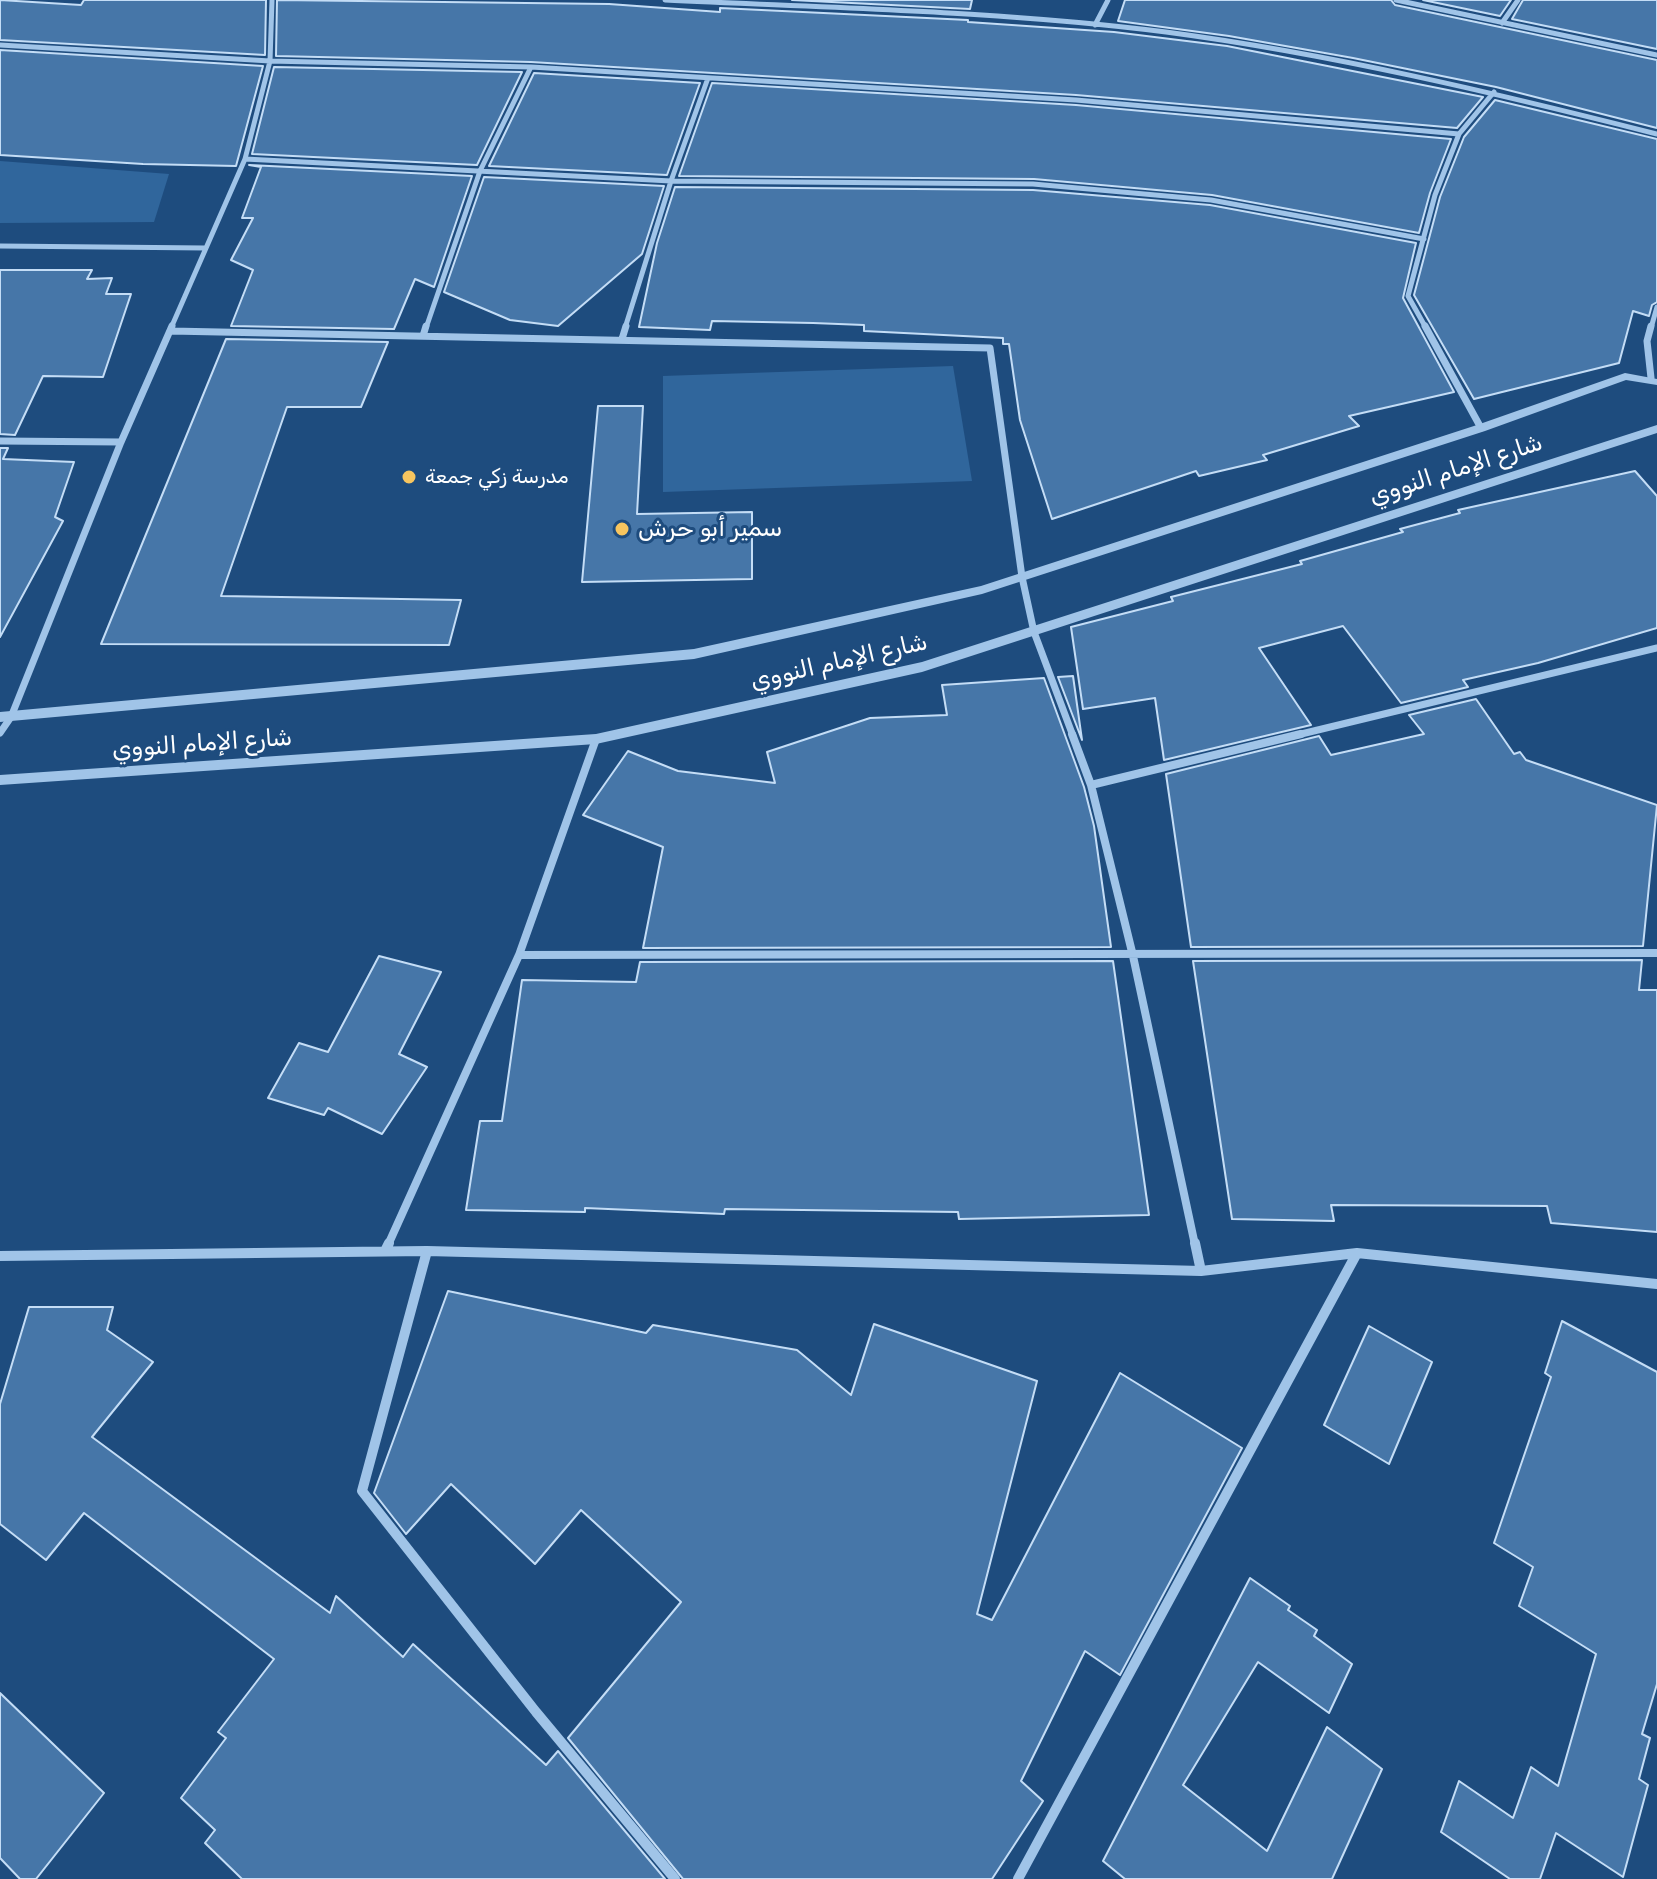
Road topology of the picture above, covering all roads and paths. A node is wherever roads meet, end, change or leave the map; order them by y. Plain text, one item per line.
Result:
1 (272, 0) edge
2 (665, 0) edge
3 (1108, 0) edge
4 (1396, 0) edge
5 (1518, 0) edge
6 (751, 2) edge
7 (1502, 23) junction
8 (1095, 25) junction
9 (0, 45) edge
10 (1657, 55) edge
11 (270, 61) junction
12 (531, 67) junction
13 (708, 78) junction
14 (1494, 92) junction
15 (1459, 134) junction
16 (1657, 134) edge
17 (245, 159) junction
18 (480, 171) junction
19 (671, 181) junction
20 (1424, 239) junction
21 (0, 246) edge
22 (205, 248) junction
23 (1657, 307) edge
24 (171, 331) junction
25 (423, 336) junction
26 (622, 339) junction
27 (1654, 380) edge
28 (1481, 428) junction
29 (1657, 429) edge
30 (0, 441) edge
31 (121, 442) junction
32 (1022, 577) junction
33 (1034, 632) junction
34 (1657, 648) edge
35 (6, 717) edge
36 (0, 733) edge
37 (596, 739) junction
38 (0, 780) edge
39 (1091, 785) junction
40 (1657, 953) edge
41 (519, 955) junction
42 (1133, 956) junction
43 (385, 1251) junction
44 (427, 1251) junction
45 (1357, 1253) junction
46 (0, 1256) edge
47 (1201, 1271) junction
48 (1657, 1284) edge
49 (675, 1879) edge
50 (1018, 1879) edge

1 - 11 street
2 - 6 street
3 - 8 street
4 - 7 street
5 - 7 street
6 - 8 street
7 - 10 street
8 - 14 street
9 - 11 street
11 - 12 street
11 - 17 street
12 - 13 street
12 - 18 street
13 - 15 street
13 - 19 street
14 - 15 street
14 - 16 street
15 - 20 street
17 - 18 street
17 - 22 street
18 - 19 street
18 - 25 street
19 - 20 street
19 - 26 street
20 - 28 street
21 - 22 street
22 - 24 street
23 - 27 street
24 - 25 street
24 - 31 street
25 - 26 street
26 - 32 street
27 - 28 street
28 - 32 street
29 - 33 street, شارع الإمام النووي
30 - 31 street
31 - 35 street
32 - 33 street
32 - 35 street
33 - 37 street, شارع الإمام النووي
33 - 39 street
34 - 39 street
35 - 36 street
37 - 38 street, شارع الإمام النووي
37 - 41 street
39 - 42 street
40 - 42 street
41 - 42 street
41 - 43 street
42 - 47 street
43 - 44 street
43 - 46 street
44 - 47 street
44 - 49 street
45 - 47 street
45 - 48 street
45 - 50 street

